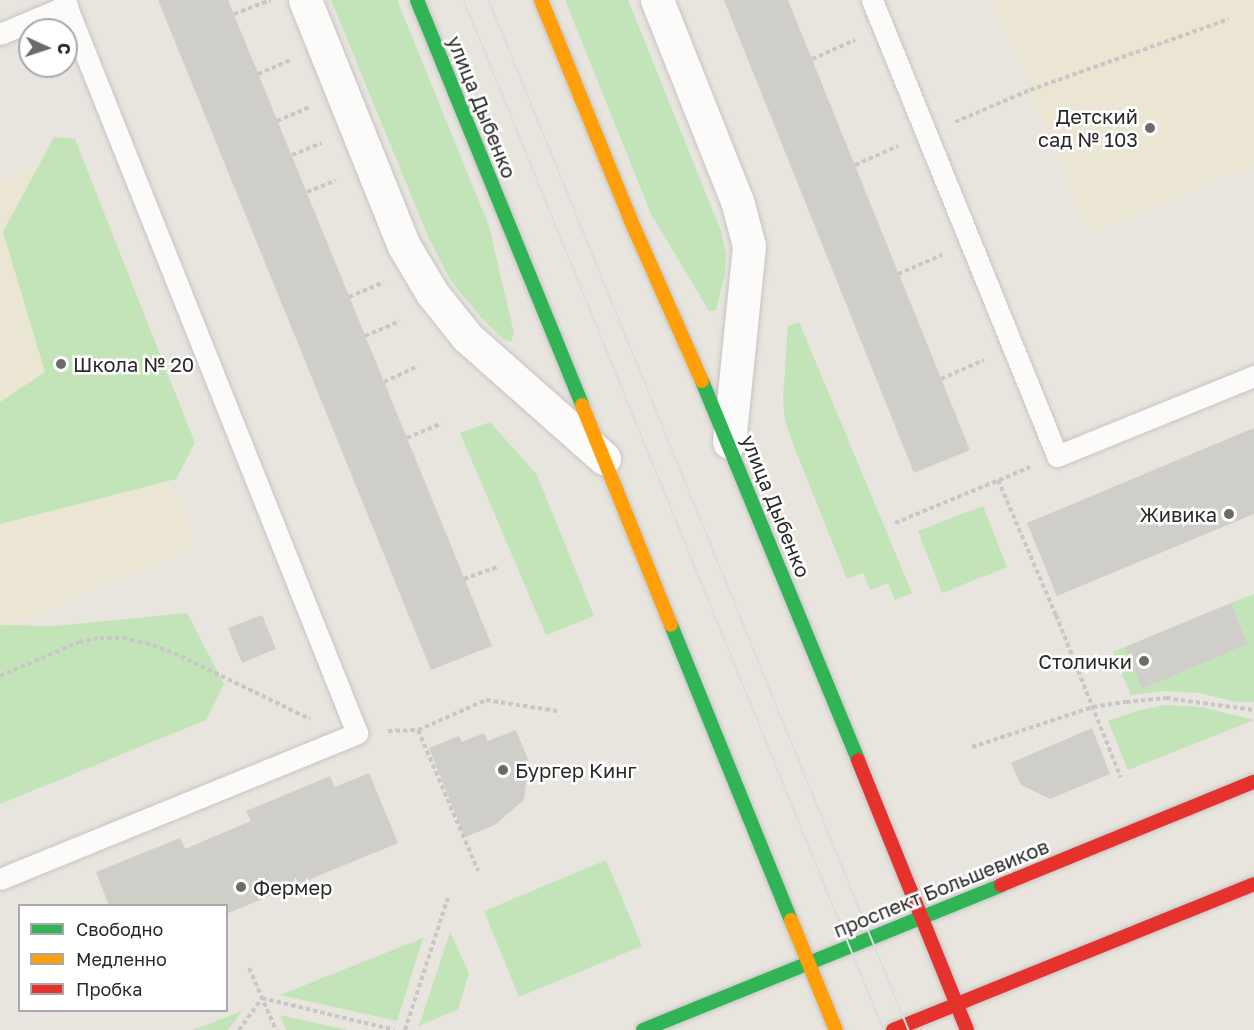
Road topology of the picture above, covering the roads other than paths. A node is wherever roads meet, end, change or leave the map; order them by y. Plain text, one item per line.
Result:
1 (305, 0) edge
2 (417, 0) edge
3 (541, 0) edge
4 (657, 0) edge
5 (872, 0) edge
6 (65, 3) edge
7 (0, 34) edge
8 (1254, 376) edge
9 (729, 442) junction
10 (604, 458) junction
11 (1254, 782) edge
12 (0, 879) edge
13 (1254, 884) edge
14 (921, 917) junction
15 (808, 963) junction
16 (957, 1004) junction
17 (643, 1030) edge
18 (836, 1030) edge
19 (893, 1030) edge
20 (967, 1030) edge

1 - 10 street
2 - 10 main road, улица Дыбенко
3 - 9 main road, улица Дыбенко
4 - 9 street
5 - 8 lane
6 - 7 lane
6 - 12 lane
9 - 14 main road, улица Дыбенко
10 - 15 main road, улица Дыбенко
11 - 14 main road, проспект Большевиков
13 - 16 main road
14 - 15 main road, проспект Большевиков
14 - 16 main road, улица Дыбенко
15 - 17 main road, проспект Большевиков
15 - 18 main road, улица Дыбенко
16 - 19 main road
16 - 20 main road, улица Дыбенко

